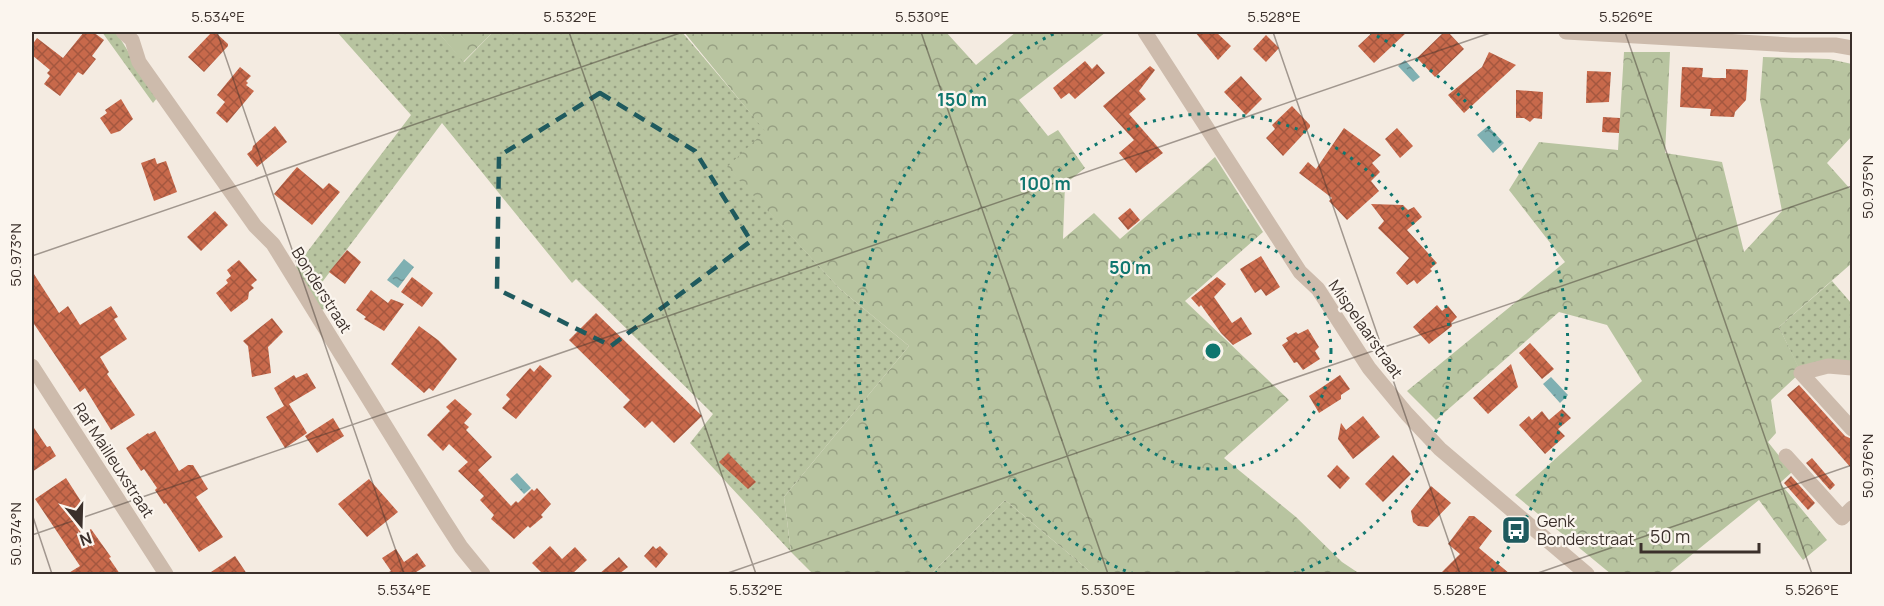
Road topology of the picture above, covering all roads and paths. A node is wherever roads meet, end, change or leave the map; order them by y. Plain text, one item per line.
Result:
1 (123, 32) edge
2 (1145, 32) edge
3 (1566, 32) edge
4 (1835, 38) edge
5 (1852, 48) edge
6 (32, 366) edge
7 (1852, 368) edge
8 (1812, 377) dead end
9 (1852, 422) edge
10 (1852, 429) edge
11 (1786, 456) dead end
12 (1852, 508) edge
13 (1580, 572) edge
14 (166, 574) edge
15 (483, 574) edge

1 - 15 street, Bonderstraat
2 - 13 street, Mispelaarstraat
3 - 4 street
4 - 5 street
6 - 14 street, Raf Mailleuxstraat
7 - 10 street
8 - 9 street
11 - 12 street

